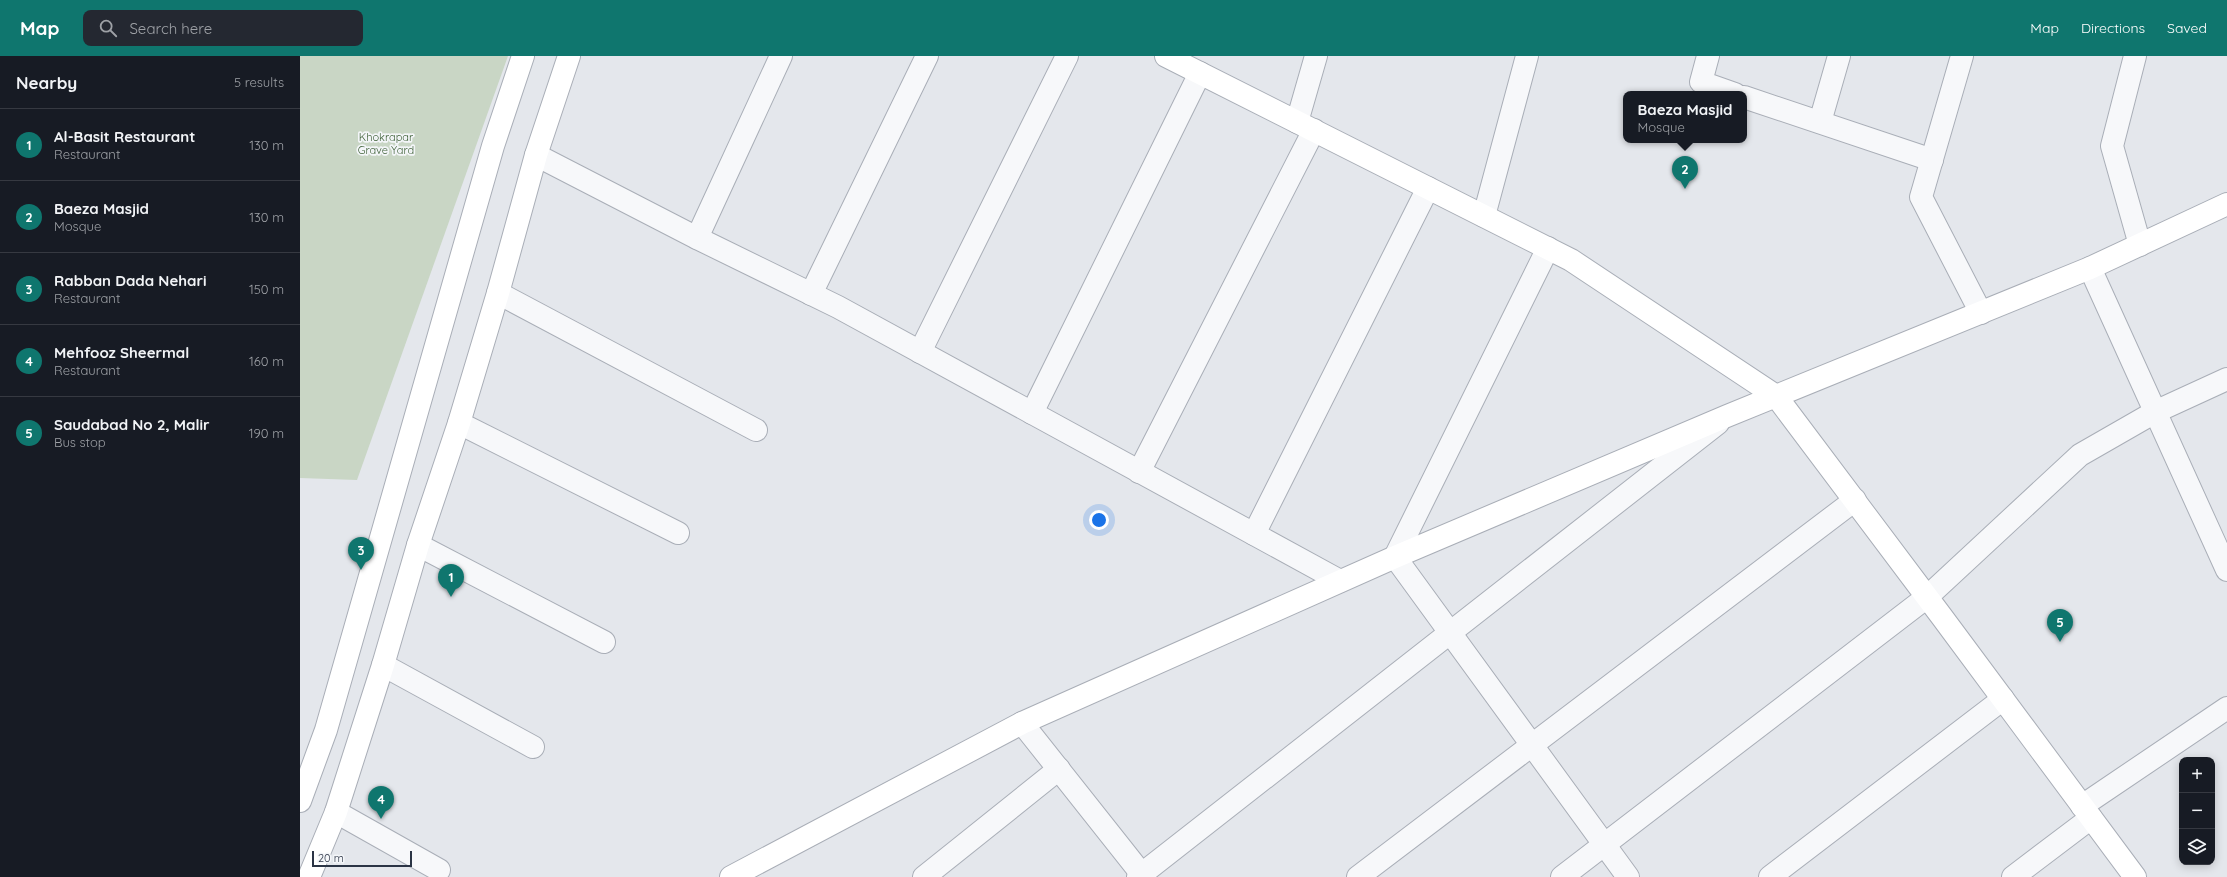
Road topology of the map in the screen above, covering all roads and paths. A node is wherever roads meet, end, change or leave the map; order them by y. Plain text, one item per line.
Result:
1 (523, 56) edge
2 (569, 56) edge
3 (781, 56) edge
4 (927, 56) edge
5 (1067, 56) edge
6 (1166, 56) edge
7 (1316, 56) edge
8 (1527, 56) edge
9 (1708, 56) edge
10 (1838, 56) edge
11 (1962, 56) edge
12 (2135, 56) edge
13 (1200, 73) junction
14 (1727, 91) edge
15 (1747, 98) edge
16 (1820, 122) junction
17 (1305, 126) junction
18 (536, 155) junction
19 (1932, 160) junction
20 (1428, 188) junction
21 (2227, 204) edge
22 (1484, 216) junction
23 (697, 238) junction
24 (2140, 245) junction
25 (1548, 248) junction
26 (2090, 268) junction
27 (498, 293) junction
28 (811, 294) junction
29 (1981, 313) junction
30 (920, 352) junction
31 (2227, 379) edge
32 (1776, 396) junction
33 (2155, 412) junction
34 (1032, 413) junction
35 (1727, 416) junction
36 (459, 423) junction
37 (756, 430) dead end
38 (1139, 472) junction
39 (1854, 500) junction
40 (678, 533) dead end
41 (2220, 533) edge
42 (1254, 534) junction
43 (418, 545) junction
44 (1395, 557) junction
45 (2227, 570) edge
46 (1340, 582) junction
47 (1927, 597) junction
48 (1450, 633) junction
49 (604, 642) dead end
50 (383, 665) junction
51 (2003, 699) junction
52 (2227, 708) edge
53 (1022, 723) junction
54 (1532, 745) junction
55 (533, 747) dead end
56 (1059, 769) junction
57 (300, 801) edge
58 (336, 812) junction
59 (2087, 812) junction
60 (1604, 844) junction
61 (439, 870) dead end
62 (1141, 876) edge
63 (309, 877) edge
64 (731, 877) edge
65 (924, 877) edge
66 (1358, 877) edge
67 (1562, 877) edge
68 (1628, 877) edge
69 (1770, 877) edge
70 (2013, 877) edge
71 (2135, 877) edge

1 - 57 street
2 - 18 street
3 - 23 street
4 - 28 street
5 - 30 street
6 - 13 street
7 - 17 street
8 - 22 street
9 - 14 street
10 - 16 street
11 - 19 street
12 - 24 street
13 - 17 street
13 - 34 street
15 - 16 street
16 - 19 street
17 - 20 street
17 - 38 street
18 - 23 street
18 - 27 street
19 - 29 street
20 - 22 street
20 - 42 street
21 - 24 street
22 - 25 street
23 - 28 street
24 - 26 street
25 - 32 street
25 - 44 street
26 - 29 street
26 - 33 street
27 - 36 street
27 - 37 street
28 - 30 street
29 - 32 street
30 - 34 street
31 - 33 street
32 - 35 street
32 - 39 street
33 - 41 street
33 - 47 street
34 - 38 street
35 - 44 street
35 - 48 street
36 - 40 street
36 - 43 street
38 - 42 street
39 - 47 street
39 - 54 street
41 - 45 street
42 - 46 street
43 - 49 street
43 - 50 street
44 - 46 street
44 - 48 street
46 - 53 street
47 - 51 street
47 - 60 street
48 - 54 street
48 - 62 street
50 - 55 street
50 - 58 street
51 - 59 street
51 - 69 street
52 - 59 street
53 - 56 street
53 - 64 street
54 - 60 street
54 - 66 street
56 - 62 street
56 - 65 street
58 - 61 street
58 - 63 street
59 - 70 street
59 - 71 street
60 - 67 street
60 - 68 street

